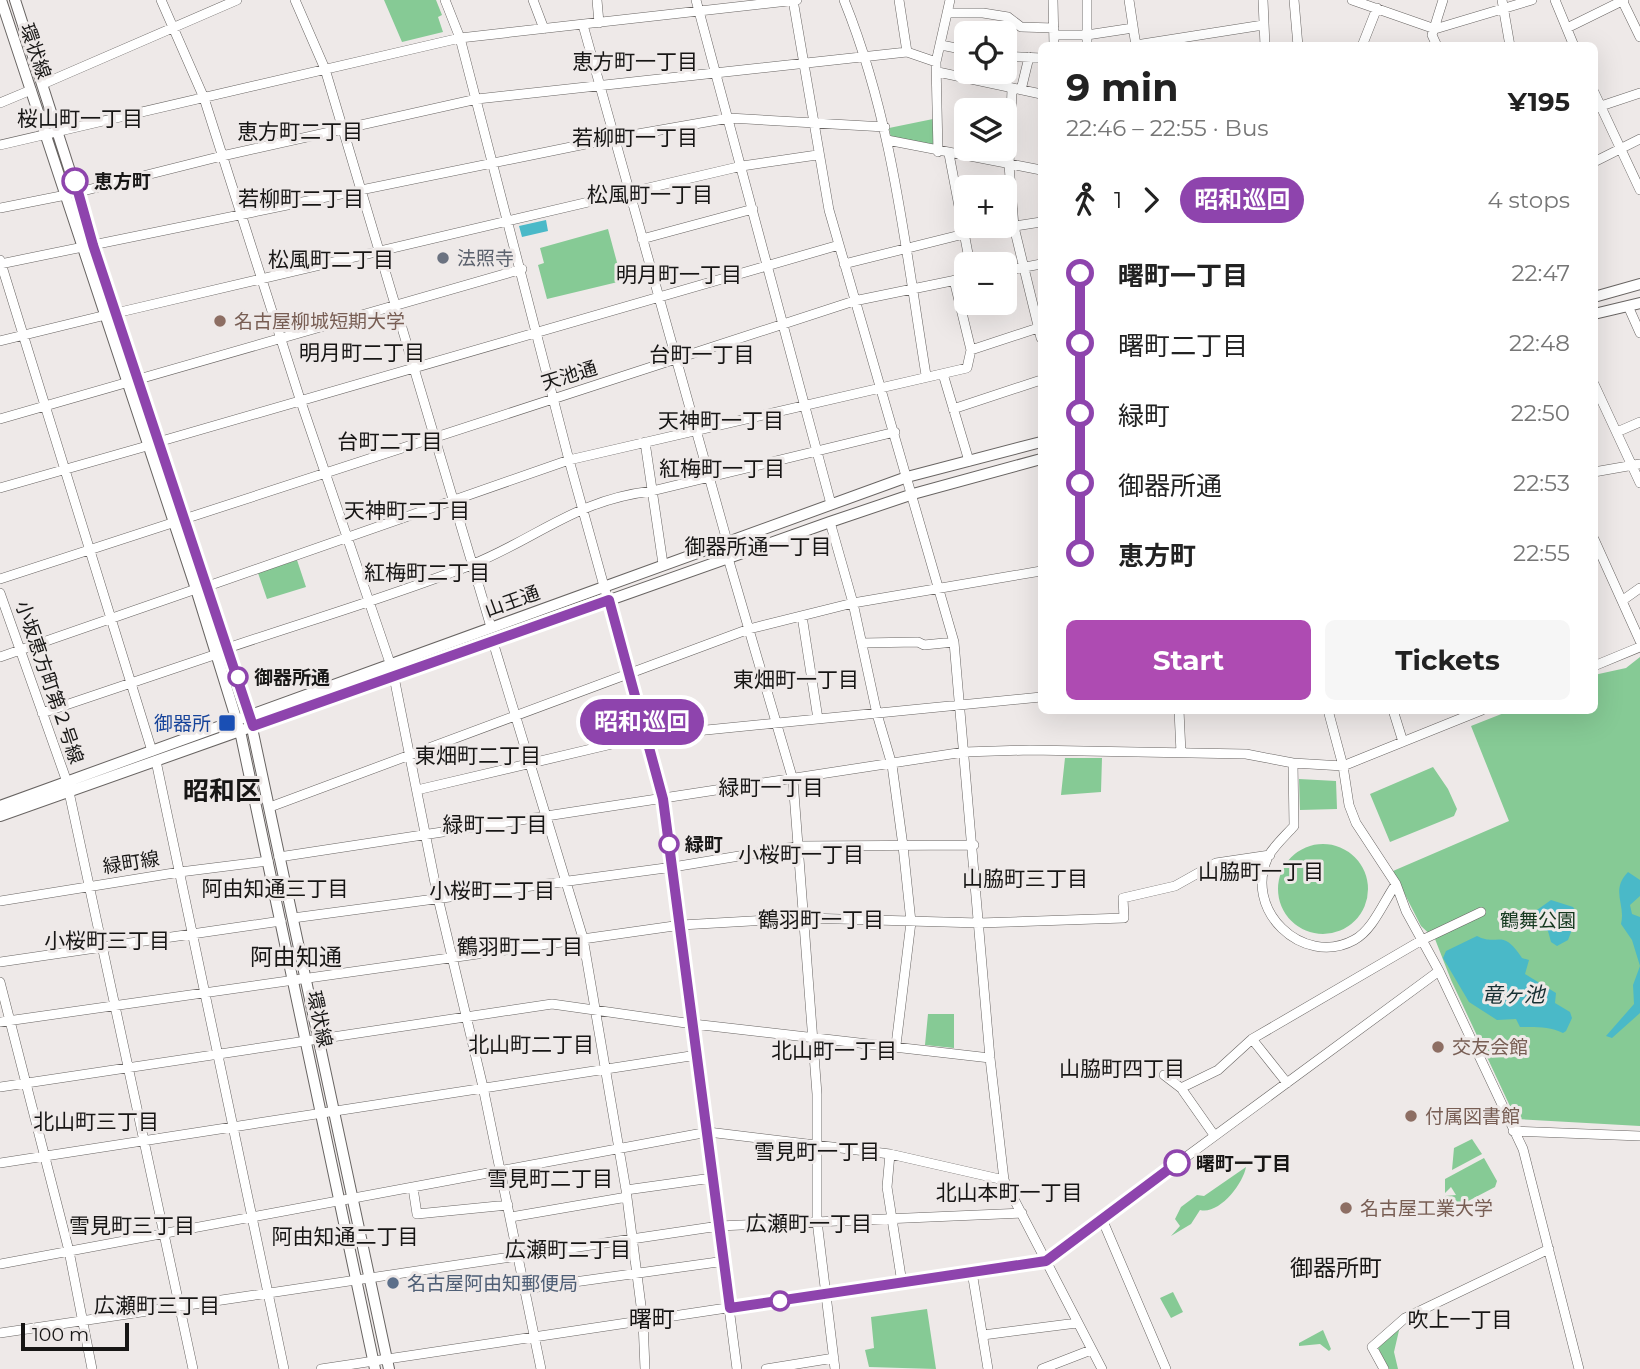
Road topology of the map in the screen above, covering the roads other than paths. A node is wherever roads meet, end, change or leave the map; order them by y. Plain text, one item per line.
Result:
1 (161, 0) edge
2 (237, 0) edge
3 (295, 0) edge
4 (447, 0) edge
5 (533, 0) edge
6 (597, 0) edge
7 (696, 0) edge
8 (793, 0) edge
9 (799, 0) edge
10 (844, 0) edge
11 (899, 0) edge
12 (950, 0) edge
13 (1053, 0) edge
14 (1087, 0) edge
15 (1129, 0) edge
16 (1263, 0) edge
17 (1294, 0) edge
18 (1352, 0) edge
19 (1443, 0) edge
20 (1532, 0) edge
21 (1555, 0) edge
22 (1623, 0) edge
23 (17, 1) edge
24 (1503, 5) edge
25 (1, 6) edge
26 (1377, 8) junction
27 (697, 12) junction
28 (948, 13) junction
29 (599, 23) junction
30 (583, 25) junction
31 (1263, 25) junction
32 (173, 27) junction
33 (1133, 28) junction
34 (1567, 28) junction
35 (544, 29) junction
36 (1436, 29) junction
37 (1087, 35) junction
38 (1054, 36) edge
39 (1640, 37) edge
40 (460, 38) junction
41 (1087, 42) edge
42 (1135, 42) edge
43 (1155, 42) edge
44 (1265, 42) edge
45 (1298, 42) edge
46 (1364, 42) edge
47 (1436, 42) edge
48 (1509, 42) edge
49 (1572, 42) edge
50 (941, 45) junction
51 (954, 48) edge
52 (907, 52) junction
53 (867, 57) junction
54 (1017, 57) edge
55 (1029, 57) junction
56 (1038, 58) edge
57 (803, 63) junction
58 (937, 67) junction
59 (325, 69) junction
60 (717, 73) junction
61 (43, 83) junction
62 (600, 87) junction
63 (1017, 89) junction
64 (31, 90) junction
65 (1038, 93) edge
66 (1640, 93) edge
67 (204, 98) junction
68 (477, 99) junction
69 (0, 103) edge
70 (1598, 107) edge
71 (1598, 109) edge
72 (729, 118) junction
73 (813, 122) junction
74 (885, 127) junction
75 (342, 129) junction
76 (58, 131) junction
77 (46, 134) junction
78 (615, 138) junction
79 (1640, 139) edge
80 (887, 140) junction
81 (0, 145) edge
82 (1621, 149) junction
83 (938, 152) junction
84 (949, 154) junction
85 (817, 155) junction
86 (222, 156) junction
87 (1598, 160) edge
88 (494, 163) junction
89 (1009, 165) junction
90 (742, 166) junction
91 (1038, 170) edge
92 (1010, 175) edge
93 (954, 181) edge
94 (360, 189) junction
95 (1640, 190) edge
96 (79, 192) junction
97 (631, 192) junction
98 (66, 195) junction
99 (0, 208) edge
100 (753, 209) junction
101 (240, 214) junction
102 (509, 222) junction
103 (1038, 223) edge
104 (1017, 226) edge
105 (954, 236) edge
106 (1016, 238) edge
107 (642, 239) junction
108 (839, 245) junction
109 (88, 246) junction
110 (907, 248) junction
111 (379, 251) junction
112 (0, 263) edge
113 (767, 264) junction
114 (844, 264) junction
115 (1038, 264) edge
116 (1023, 267) junction
117 (1017, 268) edge
118 (522, 269) junction
119 (262, 279) junction
120 (954, 280) edge
121 (1640, 284) edge
122 (911, 288) junction
123 (657, 296) junction
124 (1598, 296) edge
125 (854, 301) junction
126 (1640, 303) edge
127 (394, 305) junction
128 (1628, 306) junction
129 (1598, 313) edge
130 (111, 314) junction
131 (962, 315) edge
132 (783, 323) junction
133 (1038, 323) edge
134 (538, 332) junction
135 (1038, 332) edge
136 (1640, 333) edge
137 (23, 335) junction
138 (281, 338) junction
139 (0, 341) edge
140 (971, 350) junction
141 (677, 359) junction
142 (412, 367) junction
143 (943, 373) junction
144 (926, 375) junction
145 (1038, 381) edge
146 (132, 382) junction
147 (881, 386) junction
148 (1598, 392) edge
149 (554, 397) junction
150 (300, 399) junction
151 (804, 404) junction
152 (46, 406) junction
153 (953, 409) junction
154 (0, 419) edge
155 (1640, 422) edge
156 (696, 430) junction
157 (895, 432) junction
158 (1617, 432) junction
159 (432, 437) junction
160 (645, 442) junction
161 (1038, 443) edge
162 (153, 444) junction
163 (816, 453) junction
164 (1038, 459) edge
165 (569, 460) junction
166 (970, 461) junction
167 (1636, 465) edge
168 (65, 468) junction
169 (1598, 471) edge
170 (325, 472) junction
171 (907, 477) junction
172 (709, 478) junction
173 (1640, 483) edge
174 (0, 488) edge
175 (652, 491) junction
176 (913, 494) junction
177 (453, 502) junction
178 (831, 504) junction
179 (582, 507) junction
180 (186, 517) junction
181 (174, 522) junction
182 (830, 522) junction
183 (347, 538) junction
184 (727, 541) junction
185 (1598, 547) edge
186 (89, 551) junction
187 (728, 558) junction
188 (663, 564) junction
189 (472, 565) junction
190 (1038, 571) edge
191 (0, 579) edge
192 (208, 586) junction
193 (603, 586) junction
194 (940, 588) junction
195 (1640, 588) edge
196 (196, 589) junction
197 (0, 593) edge
198 (368, 600) junction
199 (609, 600) junction
200 (1623, 600) junction
201 (853, 603) junction
202 (802, 616) junction
203 (110, 618) junction
204 (491, 627) junction
205 (749, 629) junction
206 (1640, 640) edge
207 (493, 642) junction
208 (954, 642) junction
209 (862, 643) junction
210 (1640, 647) edge
211 (228, 648) junction
212 (21, 650) junction
213 (217, 654) junction
214 (0, 657) edge
215 (390, 663) junction
216 (1598, 664) edge
217 (629, 673) junction
218 (394, 677) junction
219 (130, 683) junction
220 (1038, 697) edge
221 (961, 706) junction
222 (42, 713) junction
223 (249, 714) junction
224 (877, 714) junction
225 (1179, 714) edge
226 (1329, 714) edge
227 (1393, 714) edge
228 (1465, 714) edge
229 (514, 715) junction
230 (818, 719) junction
231 (776, 723) junction
232 (238, 726) junction
233 (253, 726) junction
234 (646, 736) junction
235 (1403, 742) junction
236 (964, 752) junction
237 (410, 753) junction
238 (1181, 753) junction
239 (154, 756) junction
240 (528, 763) junction
241 (1293, 763) junction
242 (892, 765) junction
243 (1343, 766) junction
244 (793, 780) junction
245 (68, 787) junction
246 (416, 790) junction
247 (663, 799) junction
248 (0, 806) edge
249 (270, 807) junction
250 (0, 816) edge
251 (545, 818) junction
252 (426, 835) junction
253 (974, 845) junction
254 (799, 846) junction
255 (903, 846) junction
256 (1270, 855) junction
257 (274, 859) junction
258 (673, 867) junction
259 (180, 872) junction
260 (566, 882) junction
261 (1396, 884) junction
262 (89, 886) junction
263 (438, 898) junction
264 (0, 901) edge
265 (1481, 912) dead end
266 (293, 918) junction
267 (805, 918) junction
268 (281, 921) junction
269 (911, 922) junction
270 (979, 923) junction
271 (681, 925) junction
272 (191, 934) junction
273 (583, 938) junction
274 (1422, 940) junction
275 (102, 947) junction
276 (451, 958) junction
277 (0, 962) edge
278 (1439, 971) junction
279 (307, 979) junction
280 (294, 980) junction
281 (0, 982) edge
282 (205, 993) junction
283 (114, 1005) junction
284 (596, 1012) junction
285 (465, 1019) junction
286 (5, 1021) edge
287 (693, 1024) junction
288 (813, 1036) junction
289 (313, 1039) junction
290 (1252, 1039) junction
291 (896, 1045) junction
292 (218, 1054) junction
293 (697, 1055) junction
294 (990, 1058) junction
295 (128, 1068) junction
296 (607, 1068) junction
297 (1164, 1075) dead end
298 (1287, 1083) junction
299 (26, 1084) junction
300 (0, 1087) edge
301 (483, 1087) junction
302 (1181, 1088) junction
303 (329, 1113) junction
304 (232, 1127) junction
305 (708, 1132) junction
306 (1513, 1132) junction
307 (1214, 1135) junction
308 (1640, 1136) edge
309 (143, 1141) junction
310 (816, 1146) junction
311 (619, 1149) junction
312 (890, 1154) junction
313 (45, 1157) junction
314 (0, 1163) edge
315 (500, 1172) junction
316 (712, 1178) junction
317 (1004, 1180) junction
318 (413, 1188) junction
319 (626, 1194) junction
320 (353, 1199) junction
321 (341, 1201) junction
322 (508, 1205) junction
323 (1022, 1213) junction
324 (511, 1217) junction
325 (250, 1218) junction
326 (892, 1219) junction
327 (1102, 1219) junction
328 (817, 1222) junction
329 (719, 1226) junction
330 (163, 1234) junction
331 (631, 1238) junction
332 (1549, 1249) junction
333 (69, 1251) junction
334 (519, 1256) junction
335 (725, 1261) junction
336 (1046, 1261) junction
337 (0, 1264) edge
338 (972, 1272) junction
339 (636, 1273) junction
340 (369, 1278) junction
341 (357, 1280) junction
342 (902, 1283) junction
343 (524, 1289) junction
344 (268, 1293) junction
345 (826, 1294) junction
346 (180, 1306) junction
347 (730, 1308) junction
348 (82, 1319) junction
349 (643, 1321) junction
350 (1077, 1323) junction
351 (0, 1332) edge
352 (983, 1335) junction
353 (534, 1336) junction
354 (1091, 1350) junction
355 (834, 1358) junction
356 (388, 1364) edge
357 (374, 1365) edge
358 (788, 1367) edge
359 (92, 1369) edge
360 (193, 1369) edge
361 (284, 1369) edge
362 (321, 1369) edge
363 (541, 1369) edge
364 (645, 1369) edge
365 (737, 1369) edge
366 (766, 1369) edge
367 (835, 1369) edge
368 (988, 1369) edge
369 (1042, 1369) edge
370 (1102, 1369) edge
371 (1166, 1369) edge
372 (1384, 1369) edge
373 (1579, 1369) edge

1 - 32 street
2 - 32 street
3 - 59 street
4 - 40 street
5 - 35 street
6 - 29 street
7 - 27 street
8 - 9 street
8 - 27 street
8 - 57 street
10 - 53 street
11 - 52 street
12 - 28 street
13 - 38 street
14 - 37 street
15 - 33 street
16 - 31 street
17 - 45 street
18 - 26 street
19 - 36 street
20 - 24 street
21 - 34 street
22 - 34 street
22 - 39 street
23 - 61 main road, 環状線
24 - 36 street
24 - 48 street
25 - 64 main road, 環状線
26 - 36 street
26 - 46 street
27 - 29 street
27 - 60 street
28 - 38 street
28 - 50 street
29 - 30 street
30 - 35 street
30 - 62 street
31 - 43 street
31 - 44 street
32 - 61 street
32 - 67 street
33 - 37 street
33 - 42 street
34 - 49 street
35 - 40 street
36 - 47 street
37 - 38 street
37 - 41 street
40 - 59 street
40 - 68 street
50 - 51 street
50 - 58 street
52 - 53 street
52 - 58 street
53 - 57 street
53 - 74 street
54 - 55 street
55 - 56 street
55 - 63 street
57 - 60 street
57 - 73 street
58 - 63 street
58 - 83 street
59 - 67 street
59 - 75 street
60 - 62 street
60 - 72 street
61 - 76 main road, 環状線
62 - 68 street
62 - 78 street
63 - 65 street
63 - 89 street
64 - 69 street
64 - 77 main road, 環状線
66 - 70 street
67 - 76 street
67 - 86 street
68 - 75 street
68 - 88 street
71 - 82 street
72 - 73 street
72 - 78 street
72 - 90 street
73 - 74 street
73 - 85 street
74 - 80 street
75 - 86 street
75 - 94 street
76 - 77 street
76 - 96 main road, 環状線
77 - 81 street
77 - 98 main road, 環状線
78 - 88 street
78 - 97 street
79 - 82 street
80 - 83 street
80 - 110 street
82 - 87 street
82 - 95 street
83 - 84 street
84 - 89 street
84 - 93 street
85 - 90 street
85 - 108 street
86 - 96 street
86 - 101 street
88 - 94 street
88 - 102 street
89 - 91 street
89 - 92 street
90 - 97 street
90 - 100 street
94 - 101 street
94 - 111 street
96 - 109 main road, 環状線
97 - 102 street
97 - 107 street
98 - 99 street
98 - 109 main road, 環状線
100 - 107 street
100 - 113 street
101 - 109 street
101 - 119 street
102 - 111 street
102 - 118 street
103 - 104 street
105 - 110 street
106 - 116 street
107 - 123 street
108 - 113 street
108 - 114 street
109 - 112 street
109 - 130 main road, 環状線
110 - 114 street
110 - 122 street
111 - 119 street
111 - 127 street
112 - 137 street
113 - 123 street
113 - 132 street
114 - 125 street
115 - 116 street
116 - 117 street
116 - 133 street
118 - 127 street
118 - 134 street
119 - 130 street
119 - 138 street
120 - 122 street, 天池通
121 - 124 main road
122 - 125 street, 天池通
122 - 144 street
123 - 134 street
123 - 141 street
125 - 132 street, 天池通
125 - 147 street
126 - 128 main road
127 - 138 street
127 - 142 street
128 - 129 main road
128 - 136 street
130 - 137 street
130 - 146 main road, 環状線
131 - 140 street
132 - 141 street, 天池通
132 - 151 street
134 - 142 street
134 - 149 street
135 - 140 street
137 - 139 street
137 - 152 street
138 - 146 street
138 - 150 street
140 - 143 street
141 - 149 street, 天池通
141 - 156 street
142 - 150 street
142 - 159 street
143 - 144 street
143 - 153 street
144 - 147 street
145 - 153 street
146 - 152 street
146 - 162 main road, 環状線
147 - 151 street
147 - 157 street
148 - 158 street
149 - 159 street, 天池通
149 - 165 street
150 - 162 street
150 - 170 street
151 - 156 street
151 - 163 street
152 - 154 street
152 - 168 street
153 - 166 street
155 - 158 street
156 - 160 street
156 - 172 street
157 - 163 street
157 - 171 street
158 - 167 street
159 - 170 street, 天池通
159 - 177 street
160 - 165 street
160 - 175 street
161 - 166 main road, 山王通
162 - 168 street
162 - 180 main road, 環状線
162 - 181 main road, 環状線
163 - 172 street
163 - 178 street
164 - 176 main road, 山王通
165 - 177 street
165 - 179 street
166 - 171 main road, 山王通
167 - 169 street
167 - 173 street
168 - 174 street
168 - 186 street
170 - 180 street, 天池通
170 - 183 street
171 - 176 street
171 - 178 main road, 山王通
172 - 175 street
172 - 184 street
175 - 179 street
175 - 188 street
176 - 182 main road, 山王通
176 - 194 street
177 - 183 street
177 - 189 street
178 - 184 main road, 山王通
179 - 189 street
179 - 193 street
180 - 181 street, 天池通
180 - 192 main road, 環状線
181 - 186 street, 天池通
181 - 196 main road, 環状線
182 - 187 main road, 山王通
182 - 201 street
183 - 192 street
183 - 198 street
184 - 188 main road, 山王通
185 - 200 street
186 - 191 street, 天池通
186 - 203 street
187 - 199 main road, 山王通
187 - 205 street
188 - 193 main road, 山王通
189 - 198 street
189 - 204 street
190 - 194 street
192 - 211 main road, 環状線
193 - 199 street
193 - 204 main road, 山王通
194 - 201 street
194 - 208 street
195 - 200 street
196 - 203 street
196 - 213 main road, 環状線
197 - 212 street, 小坂恵方町第２号線
198 - 211 street
198 - 215 street
199 - 207 main road, 山王通
199 - 217 street
200 - 206 street
201 - 202 street
201 - 209 street
202 - 205 street
202 - 230 street
203 - 212 street
203 - 219 street
204 - 215 main road, 山王通
205 - 217 street
205 - 231 street
207 - 218 main road, 山王通
207 - 229 street
208 - 209 street
208 - 221 street
209 - 224 street
210 - 216 street
211 - 223 main road, 環状線
212 - 214 street
212 - 222 street, 小坂恵方町第２号線
213 - 219 street
213 - 232 main road, 環状線
215 - 223 main road, 山王通
217 - 229 street
217 - 234 street
218 - 233 main road, 山王通
218 - 237 street
219 - 222 street
219 - 239 street
220 - 221 street
221 - 224 street
221 - 236 street
222 - 245 street, 小坂恵方町第２号線
223 - 232 main road, 山王通
223 - 233 main road, 環状線
224 - 230 street
224 - 242 street
225 - 238 street
226 - 243 street
227 - 235 street
228 - 235 street
229 - 237 street
229 - 240 street
230 - 231 street
231 - 234 street
231 - 244 street
232 - 233 main road, 山王通
232 - 239 main road, 山王通
232 - 257 main road, 環状線
233 - 249 main road, 環状線
234 - 240 street
234 - 247 street
235 - 243 street
236 - 238 street, 緑町線
236 - 242 street, 緑町線
236 - 253 street
237 - 246 street
237 - 249 street
238 - 241 street, 緑町線
239 - 245 main road, 山王通
239 - 259 street
240 - 246 street
240 - 251 street
241 - 243 street, 緑町線
241 - 256 street
242 - 244 street, 緑町線
242 - 255 street
243 - 261 street
244 - 247 street, 緑町線
244 - 254 street
245 - 248 main road, 山王通
245 - 250 main road, 山王通
245 - 262 street, 小坂恵方町第２号線
246 - 252 street
247 - 251 street, 緑町線
247 - 258 street
249 - 257 main road, 環状線
251 - 252 street, 緑町線
251 - 260 street
252 - 257 street, 緑町線
252 - 263 street
253 - 255 street
253 - 270 street
254 - 255 street
254 - 258 street
254 - 267 street
255 - 269 street
256 - 261 street
256 - 270 street
257 - 259 street, 緑町線
257 - 266 main road, 環状線
257 - 268 main road, 環状線
258 - 260 street
258 - 271 street
259 - 262 street, 緑町線
259 - 272 street
260 - 263 street
260 - 273 street
261 - 274 street
262 - 264 street, 緑町線
262 - 275 street, 小坂恵方町第２号線
263 - 266 street
263 - 276 street
265 - 274 street
266 - 279 main road, 環状線
267 - 269 street
267 - 271 street
267 - 288 street
268 - 272 street
268 - 280 main road, 環状線
269 - 270 street
269 - 291 street
270 - 294 street
271 - 273 street
271 - 287 street
272 - 275 street
272 - 282 street
273 - 276 street
273 - 284 street
274 - 278 street
274 - 290 street
275 - 277 street
275 - 283 street, 小坂恵方町第２号線
276 - 279 street
276 - 285 street
278 - 298 street
278 - 306 street
279 - 280 street
279 - 289 main road, 環状線
280 - 282 street
280 - 289 main road, 環状線
281 - 286 street
282 - 283 street
282 - 292 street
283 - 286 street
283 - 295 street, 小坂恵方町第２号線
284 - 285 street
284 - 287 street
284 - 296 street
285 - 289 street
285 - 301 street
286 - 299 street
287 - 288 street
287 - 293 street
288 - 291 street
288 - 310 street
289 - 292 street
289 - 303 main road, 環状線
290 - 298 street
290 - 302 street
291 - 294 street
292 - 295 street
292 - 304 street
293 - 296 street
293 - 305 street
294 - 317 street
295 - 299 street
295 - 309 street, 小坂恵方町第２号線
296 - 301 street
296 - 311 street
297 - 302 street
298 - 307 street
299 - 300 street
299 - 313 street
301 - 303 street
301 - 315 street
302 - 307 street
303 - 304 street
303 - 320 main road, 環状線
303 - 321 main road, 環状線
304 - 309 street
304 - 325 street
305 - 310 street
305 - 311 street
305 - 316 street
306 - 308 street
306 - 332 street
307 - 327 street
309 - 313 street
309 - 330 street, 小坂恵方町第２号線
310 - 312 street
310 - 328 street
311 - 315 street
311 - 319 street
312 - 317 street
312 - 326 street
313 - 314 street
313 - 333 street
315 - 318 street
315 - 322 street
316 - 319 street
316 - 329 street
317 - 323 street
318 - 320 street
318 - 322 street
319 - 324 street
319 - 331 street
320 - 321 street
320 - 340 main road, 環状線
321 - 325 street
321 - 341 main road, 環状線
322 - 324 street
323 - 326 street
323 - 336 street
324 - 334 street
325 - 330 street
325 - 344 street
326 - 328 street
326 - 342 street
327 - 336 street
327 - 371 street
328 - 329 street
328 - 345 street
329 - 331 street
329 - 335 street
330 - 333 street
330 - 346 street, 小坂恵方町第２号線
331 - 334 street
331 - 339 street
332 - 372 street
332 - 373 street
333 - 337 street
333 - 348 street
334 - 340 street
334 - 343 street
335 - 339 street
335 - 347 street
336 - 338 street
336 - 350 street
338 - 342 street
338 - 352 street
339 - 343 street
339 - 349 street
340 - 341 street
340 - 356 main road, 環状線
341 - 344 street
341 - 357 main road, 環状線
342 - 345 street
343 - 353 street
344 - 346 street
344 - 361 street
345 - 347 street
345 - 355 street
346 - 348 street
346 - 360 street, 小坂恵方町第２号線
347 - 349 street
347 - 365 street
348 - 351 street
348 - 359 street
349 - 353 street
349 - 364 street
350 - 352 street
350 - 354 street
352 - 368 street
353 - 356 street
353 - 363 street
354 - 369 street
354 - 370 street
355 - 358 street
355 - 367 street
356 - 357 street
357 - 362 street
358 - 366 street

